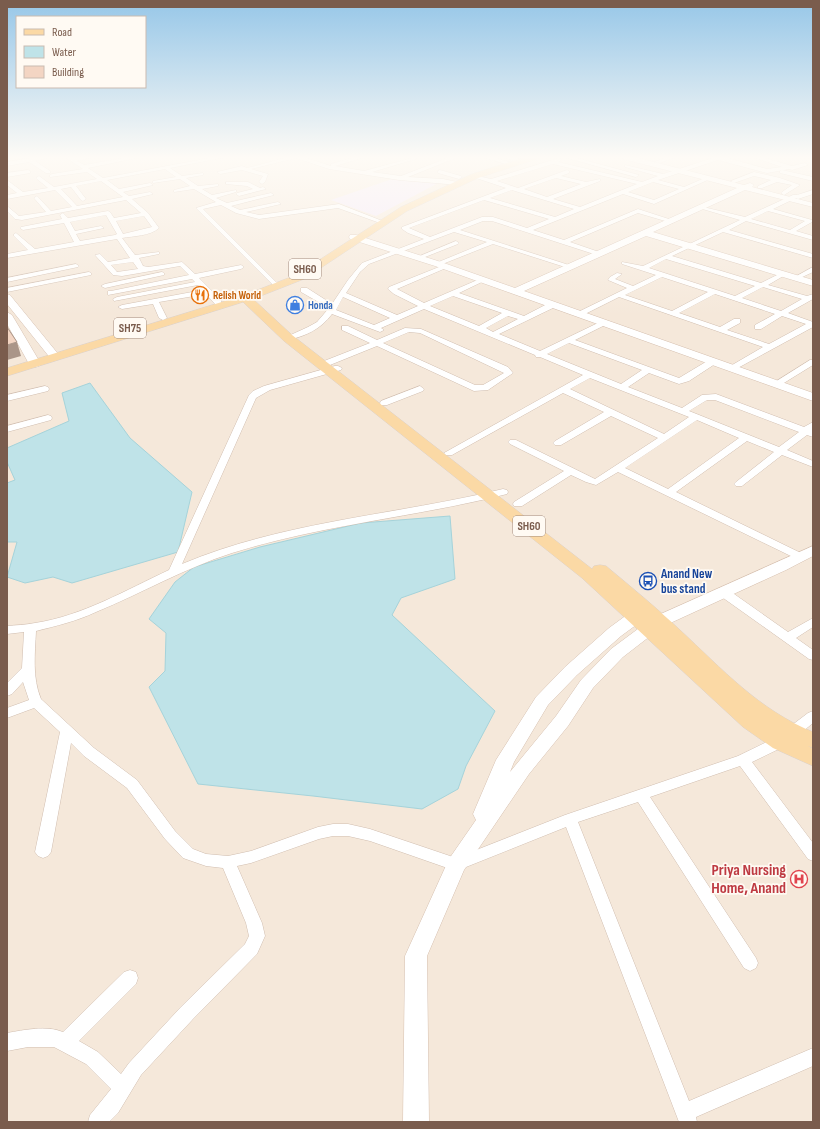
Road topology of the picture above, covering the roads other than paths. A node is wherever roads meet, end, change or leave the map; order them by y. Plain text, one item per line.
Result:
1 (9, 210) edge
2 (47, 210) edge
3 (67, 210) edge
4 (141, 210) edge
5 (201, 210) edge
6 (234, 210) edge
7 (250, 210) edge
8 (312, 210) edge
9 (348, 210) edge
10 (403, 210) edge
11 (453, 210) edge
12 (525, 210) edge
13 (578, 210) edge
14 (695, 210) edge
15 (711, 210) edge
16 (766, 210) edge
17 (769, 210) edge
18 (60, 211) junction
19 (238, 212) junction
20 (50, 213) junction
21 (536, 213) junction
22 (146, 214) junction
23 (555, 219) junction
24 (746, 219) junction
25 (65, 220) junction
26 (113, 220) junction
27 (672, 220) junction
28 (380, 221) junction
29 (507, 224) junction
30 (23, 228) dead end
31 (101, 228) dead end
32 (455, 230) junction
33 (527, 230) junction
34 (723, 230) junction
35 (646, 232) junction
36 (791, 232) junction
37 (16, 235) dead end
38 (120, 235) junction
39 (75, 238) junction
40 (356, 238) junction
41 (434, 238) junction
42 (813, 238) edge
43 (493, 242) junction
44 (564, 242) junction
45 (456, 243) junction
46 (689, 246) junction
47 (474, 250) junction
48 (399, 251) junction
49 (33, 252) junction
50 (157, 253) dead end
51 (600, 254) junction
52 (98, 255) dead end
53 (7, 256) edge
54 (667, 256) junction
55 (813, 256) edge
56 (135, 258) junction
57 (418, 258) junction
58 (624, 263) dead end
59 (106, 264) junction
60 (76, 266) dead end
61 (441, 266) junction
62 (241, 267) dead end
63 (570, 267) junction
64 (187, 269) junction
65 (645, 269) junction
66 (144, 270) junction
67 (812, 270) edge
68 (89, 274) dead end
69 (619, 274) dead end
70 (783, 274) junction
71 (661, 275) junction
72 (194, 276) junction
73 (796, 278) junction
74 (7, 280) edge
75 (482, 280) junction
76 (200, 283) junction
77 (813, 283) edge
78 (275, 284) junction
79 (761, 285) junction
80 (106, 286) dead end
81 (632, 288) junction
82 (7, 290) edge
83 (304, 290) dead end
84 (208, 291) junction
85 (515, 292) junction
86 (714, 292) junction
87 (111, 293) dead end
88 (452, 293) junction
89 (342, 294) junction
90 (249, 295) junction
91 (619, 295) junction
92 (7, 298) edge
93 (117, 299) dead end
94 (735, 299) junction
95 (810, 299) edge
96 (155, 301) junction
97 (218, 302) junction
98 (552, 305) junction
99 (424, 306) junction
100 (122, 307) dead end
101 (333, 309) junction
102 (508, 313) junction
103 (673, 313) junction
104 (578, 314) junction
105 (781, 314) junction
106 (7, 315) edge
107 (163, 318) junction
108 (397, 318) junction
109 (524, 319) junction
110 (736, 320) dead end
111 (602, 323) junction
112 (813, 324) edge
113 (758, 327) dead end
114 (345, 328) dead end
115 (374, 328) junction
116 (479, 329) junction
117 (720, 330) junction
118 (492, 335) junction
119 (393, 336) junction
120 (293, 337) junction
121 (569, 340) junction
122 (378, 342) junction
123 (770, 347) junction
124 (53, 355) junction
125 (539, 355) junction
126 (33, 361) junction
127 (712, 362) junction
128 (813, 362) edge
129 (7, 366) edge
130 (330, 366) junction
131 (731, 368) junction
132 (648, 370) junction
133 (7, 372) edge
134 (589, 375) junction
135 (776, 384) junction
136 (621, 388) junction
137 (45, 389) dead end
138 (420, 389) dead end
139 (562, 389) junction
140 (813, 397) edge
141 (7, 398) edge
142 (384, 403) junction
143 (611, 412) junction
144 (682, 412) junction
145 (696, 417) junction
146 (48, 418) dead end
147 (813, 424) edge
148 (7, 429) edge
149 (809, 433) edge
150 (746, 437) junction
151 (665, 438) junction
152 (513, 442) dead end
153 (558, 443) dead end
154 (780, 450) junction
155 (449, 453) junction
156 (813, 464) edge
157 (618, 468) junction
158 (570, 471) junction
159 (740, 484) dead end
160 (669, 493) junction
161 (497, 494) junction
162 (518, 504) junction
163 (807, 553) edge
164 (173, 573) junction
165 (723, 592) junction
166 (648, 619) junction
167 (813, 622) edge
168 (16, 630) edge
169 (788, 638) junction
170 (813, 656) edge
171 (28, 669) junction
172 (7, 690) edge
173 (36, 702) junction
174 (7, 712) edge
175 (813, 716) edge
176 (67, 730) junction
177 (786, 737) junction
178 (813, 740) edge
179 (813, 758) edge
180 (742, 760) junction
181 (641, 795) junction
182 (570, 819) junction
183 (476, 834) junction
184 (43, 852) dead end
185 (813, 855) edge
186 (228, 862) junction
187 (456, 865) junction
188 (750, 963) dead end
189 (130, 978) dead end
190 (7, 1042) edge
191 (65, 1043) junction
192 (813, 1057) edge
193 (123, 1088) junction
194 (686, 1118) edge
195 (97, 1122) edge
196 (416, 1122) edge

1 - 20 street
2 - 20 street
3 - 18 street
4 - 22 street
5 - 78 street
6 - 19 street
7 - 19 street
8 - 19 street
9 - 28 street
10 - 28 main road, SH60
11 - 41 street
12 - 21 street
13 - 23 street
14 - 27 street
15 - 24 street
16 - 24 street
17 - 36 street
18 - 20 street
18 - 25 street
21 - 23 street
21 - 29 street
22 - 26 street
22 - 38 street
23 - 33 street
24 - 34 street
24 - 36 street
25 - 26 street
25 - 30 street
25 - 39 street
26 - 38 street
27 - 35 street
27 - 44 street
28 - 40 main road, SH60
29 - 32 street
29 - 33 street
31 - 39 street
32 - 41 street
32 - 43 street
33 - 44 street
34 - 46 street
34 - 55 street
35 - 46 street
35 - 51 street
36 - 42 street
37 - 49 street
38 - 39 street
38 - 56 street
39 - 49 street
40 - 48 street
40 - 78 main road, SH60
40 - 90 main road, SH60
41 - 45 street
41 - 48 street
43 - 47 street
43 - 63 street
44 - 51 street
45 - 47 street
45 - 57 street
46 - 54 street
46 - 70 street
47 - 61 street
48 - 57 street
48 - 89 street
49 - 53 street
50 - 56 street
51 - 63 street
52 - 59 street
54 - 65 street
54 - 79 street
56 - 59 street
56 - 66 street
57 - 61 street
58 - 65 street
59 - 66 street
60 - 74 street
61 - 75 street
61 - 99 street
62 - 72 street
63 - 85 street
64 - 66 street
64 - 72 street
64 - 80 street
65 - 71 street
67 - 73 street
68 - 82 street
69 - 81 street
70 - 73 street
70 - 79 street
71 - 81 street
71 - 86 street
72 - 76 street
72 - 87 street
73 - 77 street
75 - 85 street
75 - 88 street
76 - 84 street
76 - 93 street
78 - 90 main road, SH60
79 - 94 street
79 - 95 street
81 - 91 street
83 - 101 street
84 - 96 street
84 - 97 street
85 - 98 street
86 - 94 street
86 - 103 street
88 - 99 street
88 - 102 street
89 - 101 street
89 - 108 street
90 - 97 main road, SH75
90 - 120 main road, SH60
90 - 124 main road, SH75
91 - 103 street
91 - 104 street
92 - 124 street
94 - 105 street
95 - 105 street
96 - 100 street
96 - 107 street
97 - 107 main road, SH75
98 - 104 street
98 - 109 street
99 - 108 street
99 - 116 street
101 - 115 street
101 - 120 street
102 - 109 street
102 - 116 street
103 - 117 street
104 - 111 street
105 - 112 street
105 - 113 street
106 - 126 street
107 - 124 main road, SH75
108 - 115 street
109 - 118 street
110 - 117 street
111 - 121 street
111 - 127 street
112 - 123 street
114 - 122 street
115 - 119 street
116 - 118 street
117 - 123 street
118 - 125 street
119 - 122 street
119 - 122 street
120 - 130 main road, SH60
121 - 125 street
121 - 132 street
122 - 130 street
123 - 131 street
124 - 126 main road, SH75
125 - 134 street
126 - 129 main road, SH75
126 - 133 main road, SH75
127 - 131 street
127 - 132 street
128 - 135 street
130 - 142 main road, SH60
130 - 161 main road, SH60
130 - 164 street
131 - 135 street
132 - 136 street
134 - 136 street
134 - 139 street
135 - 140 street
136 - 144 street
137 - 141 street
138 - 142 street
139 - 143 street
139 - 155 street
142 - 155 main road, SH60
143 - 151 street
143 - 153 street
144 - 145 street
144 - 149 street
145 - 150 street
145 - 151 street
146 - 148 street
147 - 149 street
149 - 154 street
150 - 154 street
150 - 160 street
151 - 157 street
152 - 158 street
154 - 156 street
154 - 159 street
155 - 161 main road, SH60
157 - 158 street
157 - 160 street
158 - 162 street
160 - 163 street
161 - 162 main road, SH60
161 - 164 street
161 - 166 main road, SH60
162 - 166 main road, SH60
163 - 165 street
164 - 168 street
165 - 166 street
165 - 169 street
166 - 177 main road, SH60
166 - 183 street
166 - 183 street
167 - 169 street
168 - 171 street
169 - 170 street
171 - 172 street
171 - 173 street
173 - 174 street
173 - 176 street
175 - 177 street
176 - 184 street
176 - 186 street
177 - 178 main road, SH60
177 - 179 main road, SH60
177 - 180 street
180 - 181 street
180 - 185 street
181 - 182 street
181 - 188 street
182 - 187 street
182 - 194 street
183 - 187 street
186 - 187 street
186 - 193 street
187 - 196 street
189 - 191 street
190 - 191 street
191 - 193 street
192 - 194 street
193 - 195 street

